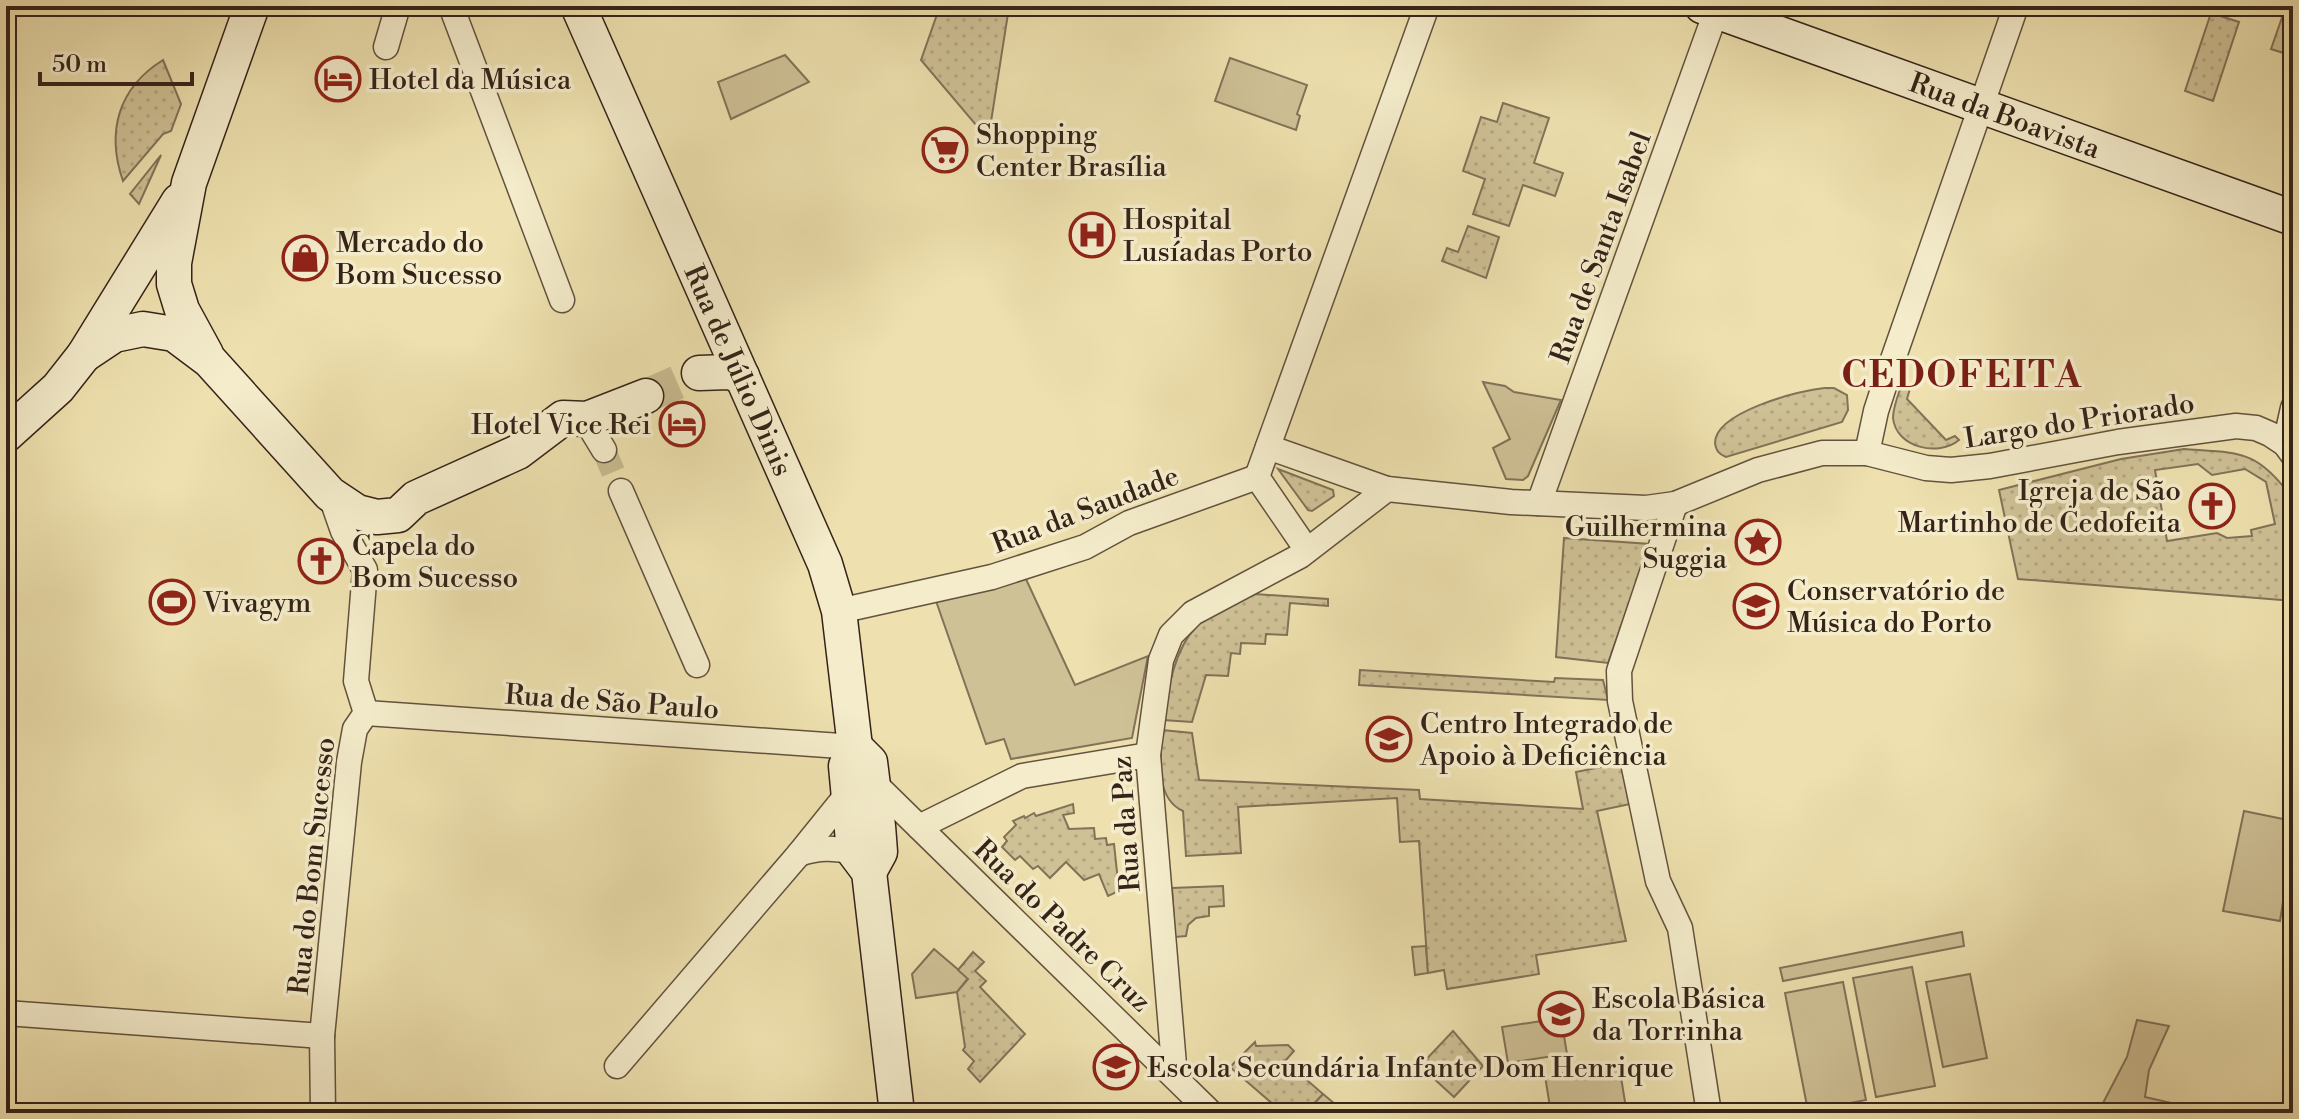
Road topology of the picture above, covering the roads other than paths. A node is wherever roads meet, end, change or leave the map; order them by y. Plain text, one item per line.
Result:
1 (252, 6) edge
2 (398, 6) edge
3 (451, 6) edge
4 (578, 6) edge
5 (1427, 6) edge
6 (2016, 6) edge
7 (1713, 8) edge
8 (386, 47) dead end
9 (1980, 106) junction
10 (189, 183) junction
11 (2293, 218) edge
12 (562, 300) dead end
13 (84, 355) junction
14 (210, 361) junction
15 (699, 373) tunnel mouth
16 (742, 376) junction
17 (646, 396) tunnel mouth
18 (2293, 408) edge
19 (590, 427) dead end
20 (6, 435) edge
21 (1268, 447) junction
22 (604, 450) tunnel mouth
23 (2289, 450) edge
24 (1867, 453) junction
25 (1257, 477) junction
26 (1387, 489) junction
27 (621, 491) tunnel mouth
28 (330, 494) junction
29 (1539, 503) junction
30 (1675, 504) junction
31 (1307, 550) junction
32 (839, 611) junction
33 (697, 665) dead end
34 (366, 713) junction
35 (855, 747) junction
36 (1148, 755) junction
37 (860, 786) junction
38 (919, 827) junction
39 (799, 854) junction
40 (862, 862) junction
41 (6, 1013) edge
42 (322, 1036) junction
43 (617, 1066) dead end
44 (1175, 1077) junction
45 (323, 1113) edge
46 (897, 1113) edge
47 (1211, 1113) edge
48 (1709, 1113) edge

1 - 10 main road
2 - 8 street
3 - 12 street
4 - 16 main road, Rua de Júlio Dinis
5 - 21 street
6 - 9 street
7 - 9 main road, Rua da Boavista
7 - 29 street, Rua de Santa Isabel
9 - 11 main road, Rua da Boavista
9 - 24 street
10 - 13 main road
10 - 14 main road
13 - 14 main road
13 - 20 main road
14 - 28 main road
15 - 16 main road
16 - 32 main road, Rua de Júlio Dinis
17 - 28 main road
18 - 23 street
19 - 22 street
21 - 25 street
21 - 26 street, Largo do Priorado
23 - 24 street, Largo do Priorado
24 - 30 street, Largo do Priorado
25 - 31 street
25 - 32 street, Rua da Saudade
26 - 29 street, Largo do Priorado
26 - 31 street, Rua da Paz
27 - 33 street
28 - 34 street, Rua do Bom Sucesso
29 - 30 street, Largo do Priorado
30 - 48 street
31 - 36 street, Rua da Paz
32 - 35 main road, Rua de Júlio Dinis
34 - 35 street, Rua de São Paulo
34 - 42 street, Rua do Bom Sucesso
35 - 37 main road, Rua de Júlio Dinis
36 - 38 street
36 - 44 street, Rua da Paz
37 - 38 street, Rua do Padre Cruz
37 - 39 street
37 - 40 main road, Rua de Júlio Dinis
38 - 44 street, Rua do Padre Cruz
39 - 40 street
39 - 43 street
40 - 46 main road, Rua de Júlio Dinis
41 - 42 street
42 - 45 street, Rua do Bom Sucesso
44 - 47 street, Rua do Padre Cruz

